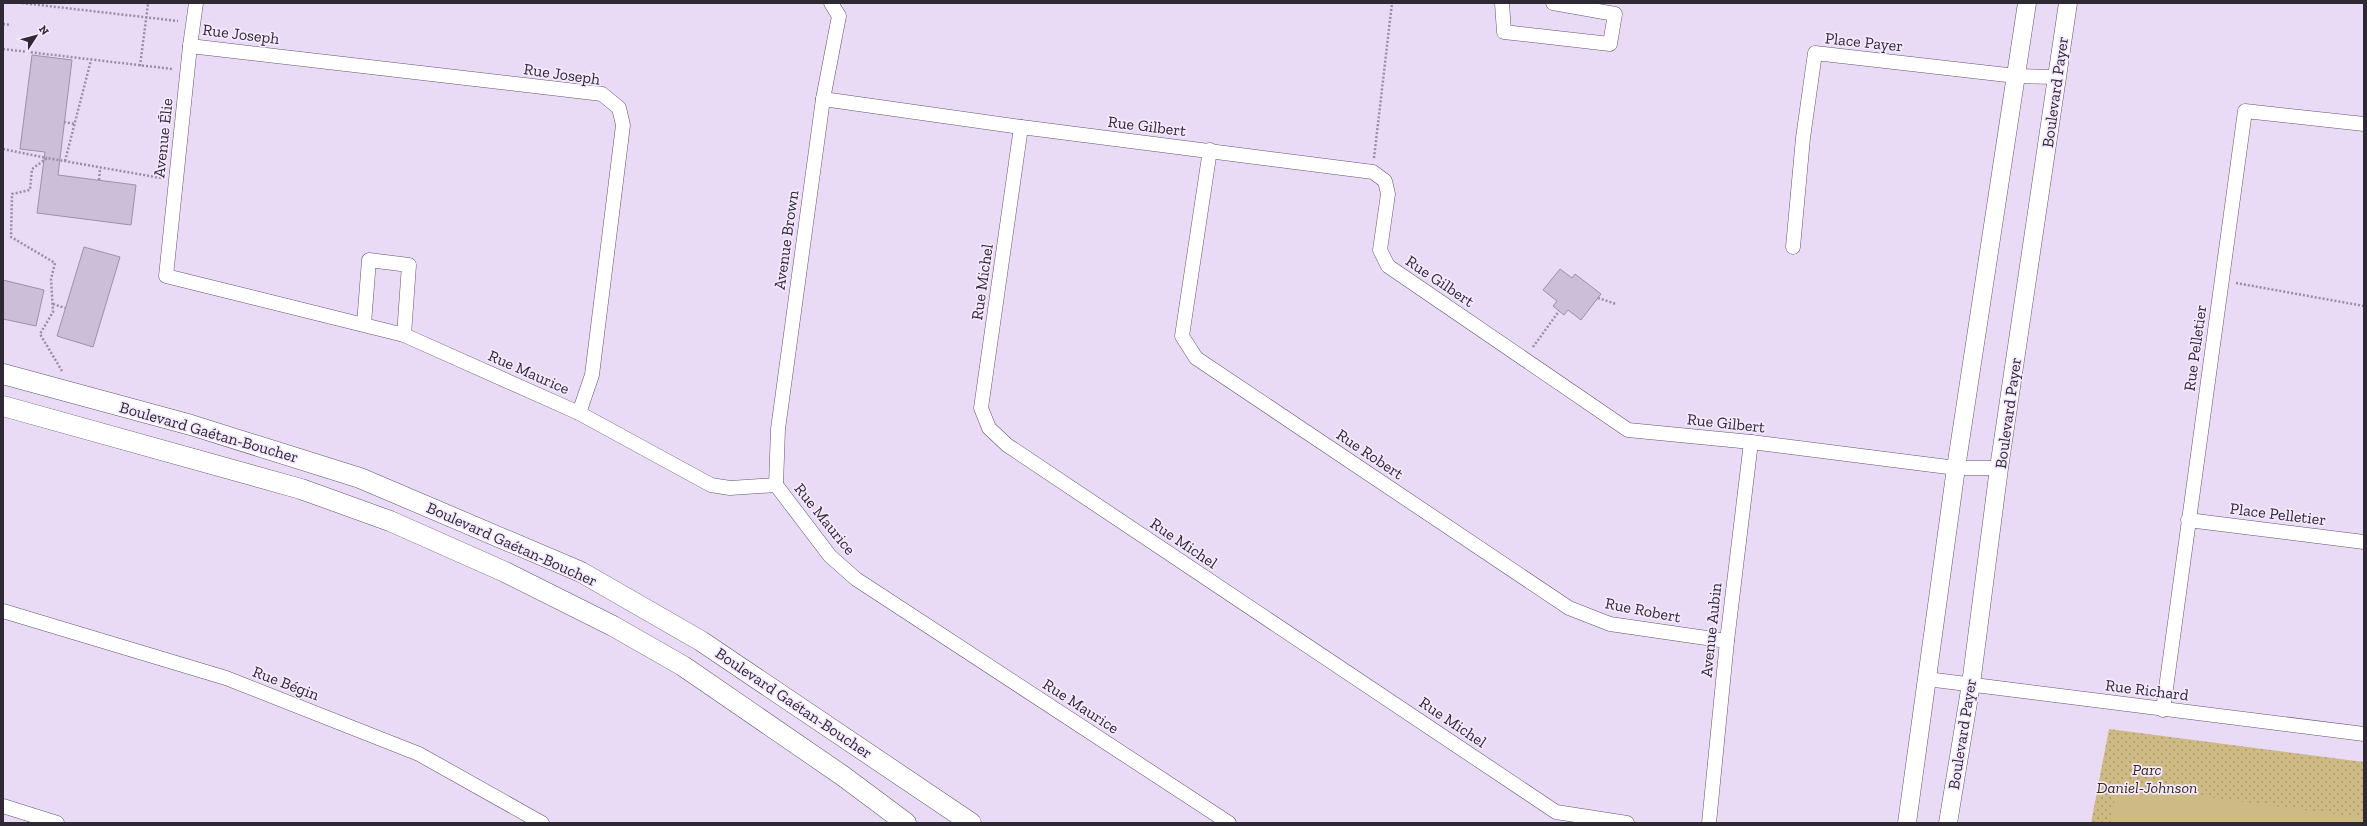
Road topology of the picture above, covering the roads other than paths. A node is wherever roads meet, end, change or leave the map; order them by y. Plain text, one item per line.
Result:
1 (196, 3) edge
2 (831, 3) edge
3 (1502, 3) edge
4 (1553, 3) edge
5 (2027, 3) edge
6 (2068, 3) edge
7 (190, 46) junction
8 (2016, 76) junction
9 (2057, 77) junction
10 (823, 99) junction
11 (2364, 124) edge
12 (1021, 127) junction
13 (1210, 150) junction
14 (1793, 247) dead end
15 (166, 276) joint
16 (364, 324) junction
17 (404, 336) junction
18 (3, 374) edge
19 (3, 406) edge
20 (579, 413) junction
21 (1751, 442) junction
22 (1956, 468) junction
23 (1999, 468) junction
24 (776, 485) junction
25 (2188, 520) junction
26 (2364, 542) edge
27 (3, 611) edge
28 (1726, 641) junction
29 (1927, 679) junction
30 (1970, 684) junction
31 (2163, 710) junction
32 (2364, 734) edge
33 (3, 806) edge
34 (951, 818) edge
35 (57, 823) edge
36 (542, 823) edge
37 (906, 823) edge
38 (971, 823) edge
39 (1229, 823) edge
40 (1628, 823) edge
41 (1709, 823) edge
42 (1907, 823) edge
43 (1948, 823) edge

1 - 7 street, Avenue Élie
2 - 10 street, Avenue Brown
3 - 4 street
5 - 8 street
6 - 9 street, Boulevard Payer
7 - 15 street, Avenue Élie
7 - 20 street, Rue Joseph
8 - 9 street, Place Payer
8 - 14 street, Place Payer
8 - 22 street
9 - 23 street, Boulevard Payer
10 - 12 street, Rue Gilbert
10 - 24 street, Avenue Brown
11 - 25 street, Rue Pelletier
12 - 13 street, Rue Gilbert
12 - 40 street, Rue Michel
13 - 21 street, Rue Gilbert
13 - 28 street, Rue Robert
15 - 16 street, Rue Maurice
16 - 17 street, Rue Maurice
16 - 17 street
17 - 20 street, Rue Maurice
18 - 34 main road, Boulevard Gaétan-Boucher
19 - 37 main road, Boulevard Gaétan-Boucher
20 - 24 street, Rue Maurice
21 - 22 street, Rue Gilbert
21 - 28 street, Avenue Aubin
22 - 23 street, Rue Gilbert
22 - 29 street
23 - 30 street, Boulevard Payer
24 - 39 street, Rue Maurice
25 - 26 street, Place Pelletier
25 - 31 street, Rue Pelletier
27 - 36 street, Rue Bégin
28 - 41 street, Avenue Aubin
29 - 30 street, Rue Richard
29 - 42 street
30 - 31 street, Rue Richard
30 - 43 street, Boulevard Payer
31 - 32 street, Rue Richard
33 - 35 street
34 - 38 main road, Boulevard Gaétan-Boucher

